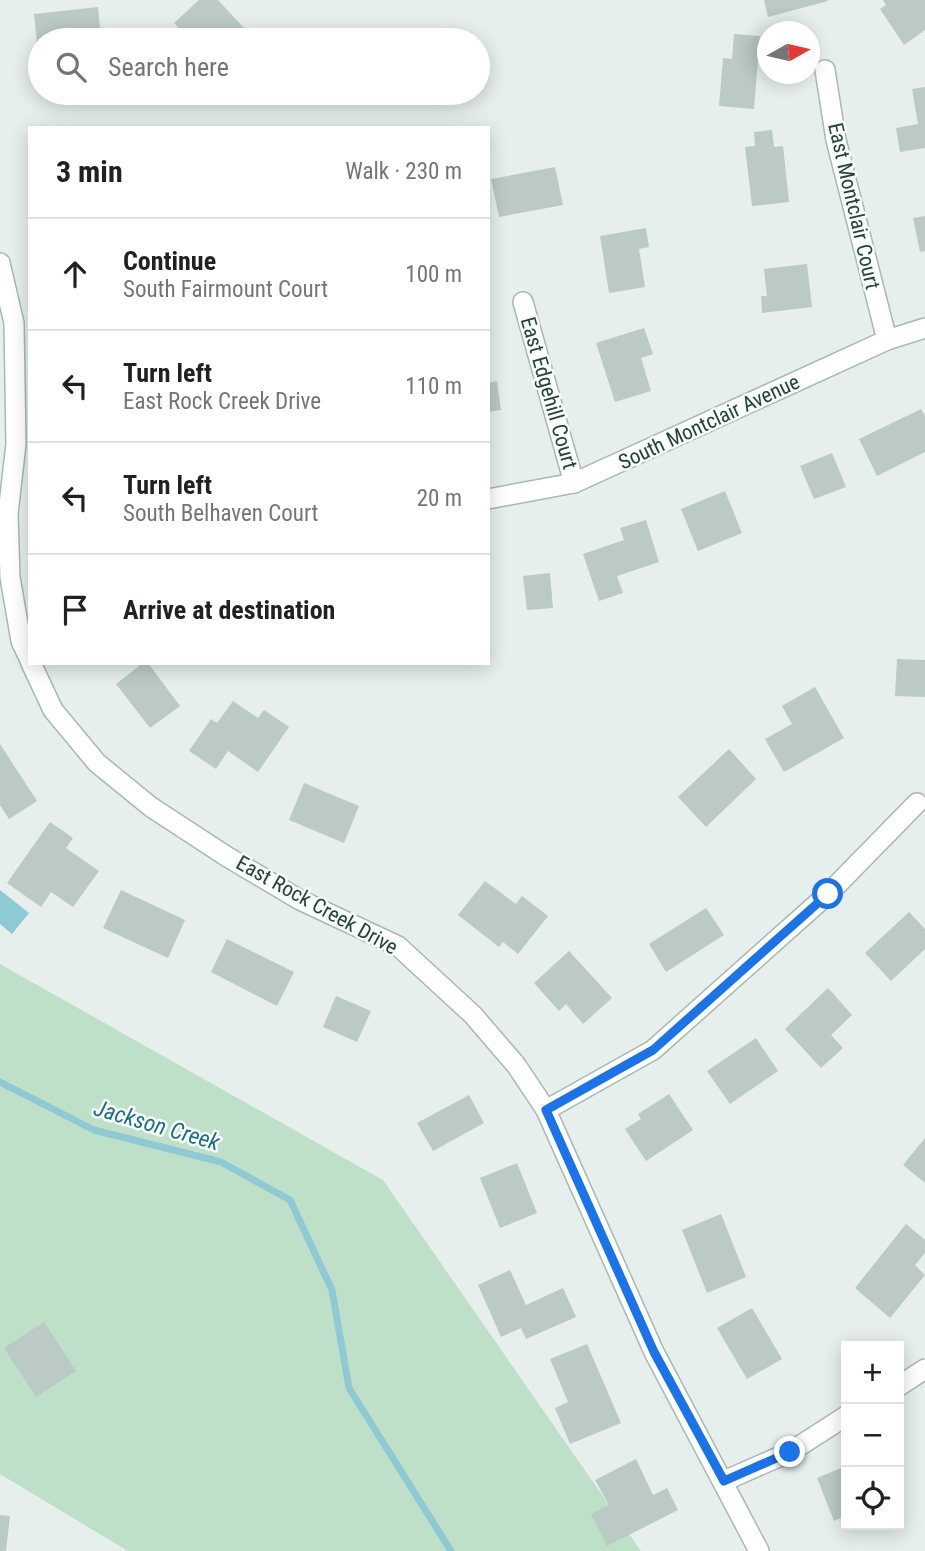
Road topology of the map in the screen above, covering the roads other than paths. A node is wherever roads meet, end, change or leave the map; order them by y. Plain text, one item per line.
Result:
1 (825, 70) dead end
2 (0, 263) edge
3 (523, 302) dead end
4 (925, 328) edge
5 (887, 340) junction
6 (23, 446) edge
7 (574, 483) junction
8 (490, 499) edge
9 (28, 657) edge
10 (32, 665) edge
11 (917, 803) dead end
12 (546, 1110) junction
13 (925, 1369) edge
14 (904, 1383) edge
15 (841, 1419) edge
16 (724, 1481) junction
17 (759, 1551) edge

1 - 5 street, East Montclair Court
2 - 6 street, East Rock Creek Drive
3 - 7 street, East Edgehill Court
4 - 5 street, South Montclair Avenue
5 - 7 street, South Montclair Avenue
6 - 9 street, East Rock Creek Drive
7 - 8 street, South Montclair Avenue
10 - 12 street, East Rock Creek Drive
11 - 12 street
12 - 16 street, East Rock Creek Drive
13 - 14 street
15 - 16 street
16 - 17 street, East Rock Creek Drive

